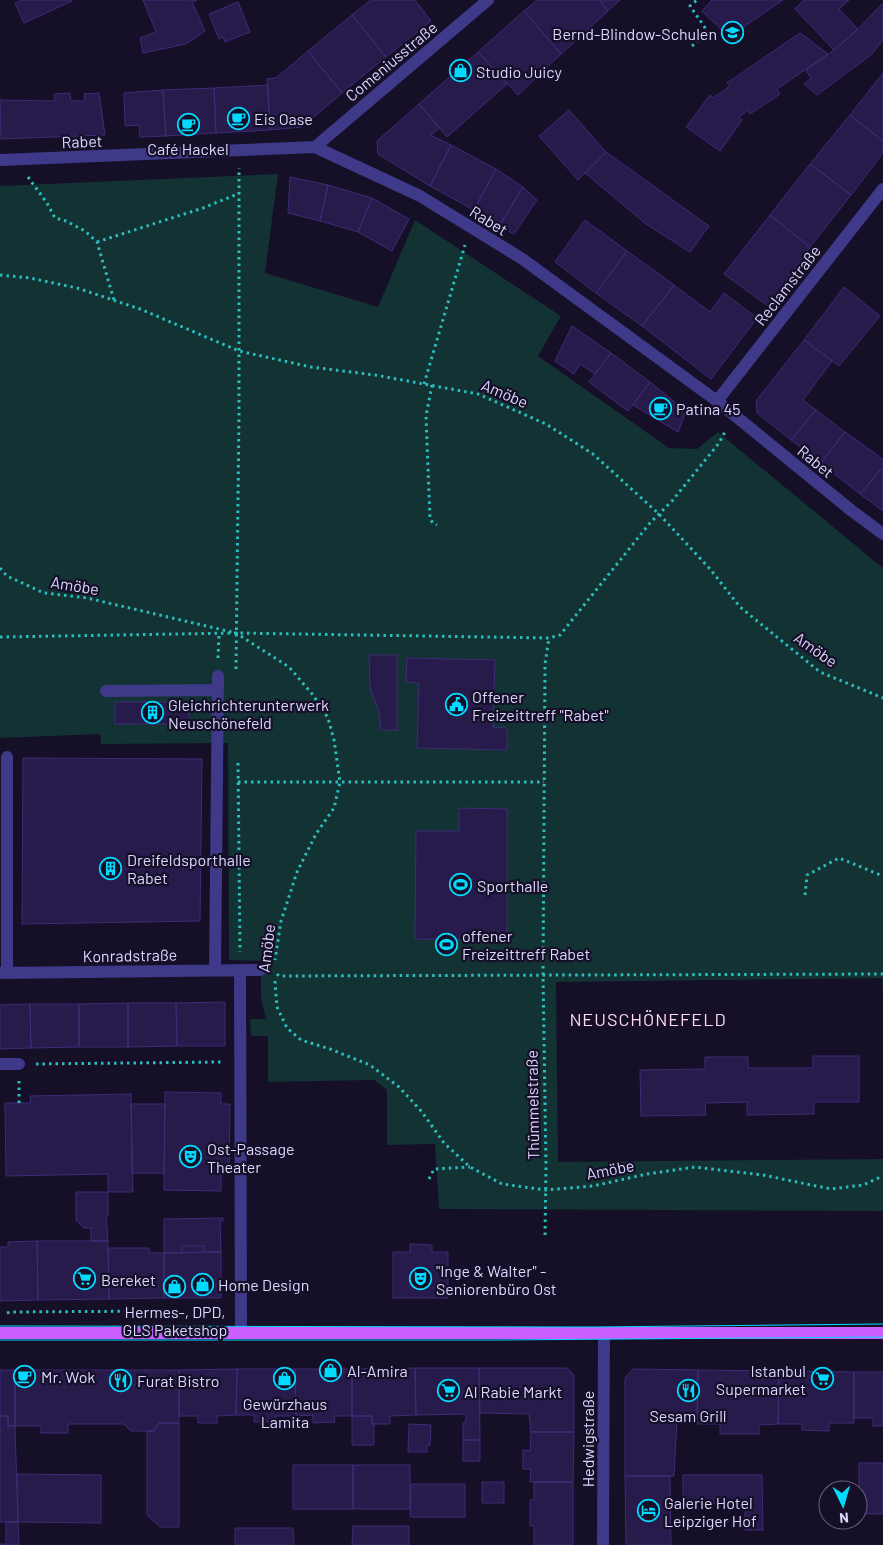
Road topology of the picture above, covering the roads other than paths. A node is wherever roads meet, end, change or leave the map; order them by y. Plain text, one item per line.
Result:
1 (488, 0) edge
2 (315, 147) junction
3 (0, 160) edge
4 (883, 189) edge
5 (718, 401) junction
6 (883, 534) edge
7 (218, 676) road end
8 (218, 690) junction
9 (106, 691) dead end
10 (7, 757) dead end
11 (214, 970) junction
12 (240, 970) junction
13 (260, 970) road end
14 (4, 973) edge
15 (0, 1064) edge
16 (20, 1064) road end
17 (0, 1333) edge
18 (241, 1333) junction
19 (604, 1333) junction
20 (883, 1333) edge
21 (603, 1545) edge

1 - 2 street, Comeniusstraße
2 - 3 street, Rabet
2 - 5 street, Rabet
4 - 5 street, Reclamstraße
5 - 6 street, Rabet
7 - 8 street
8 - 9 street
8 - 11 street
10 - 14 street
11 - 12 street, Konradstraße
11 - 14 street, Konradstraße
12 - 13 street, Konradstraße
12 - 18 street
15 - 16 street
17 - 18 main road
18 - 19 main road
19 - 20 main road
19 - 21 street, Hedwigstraße

